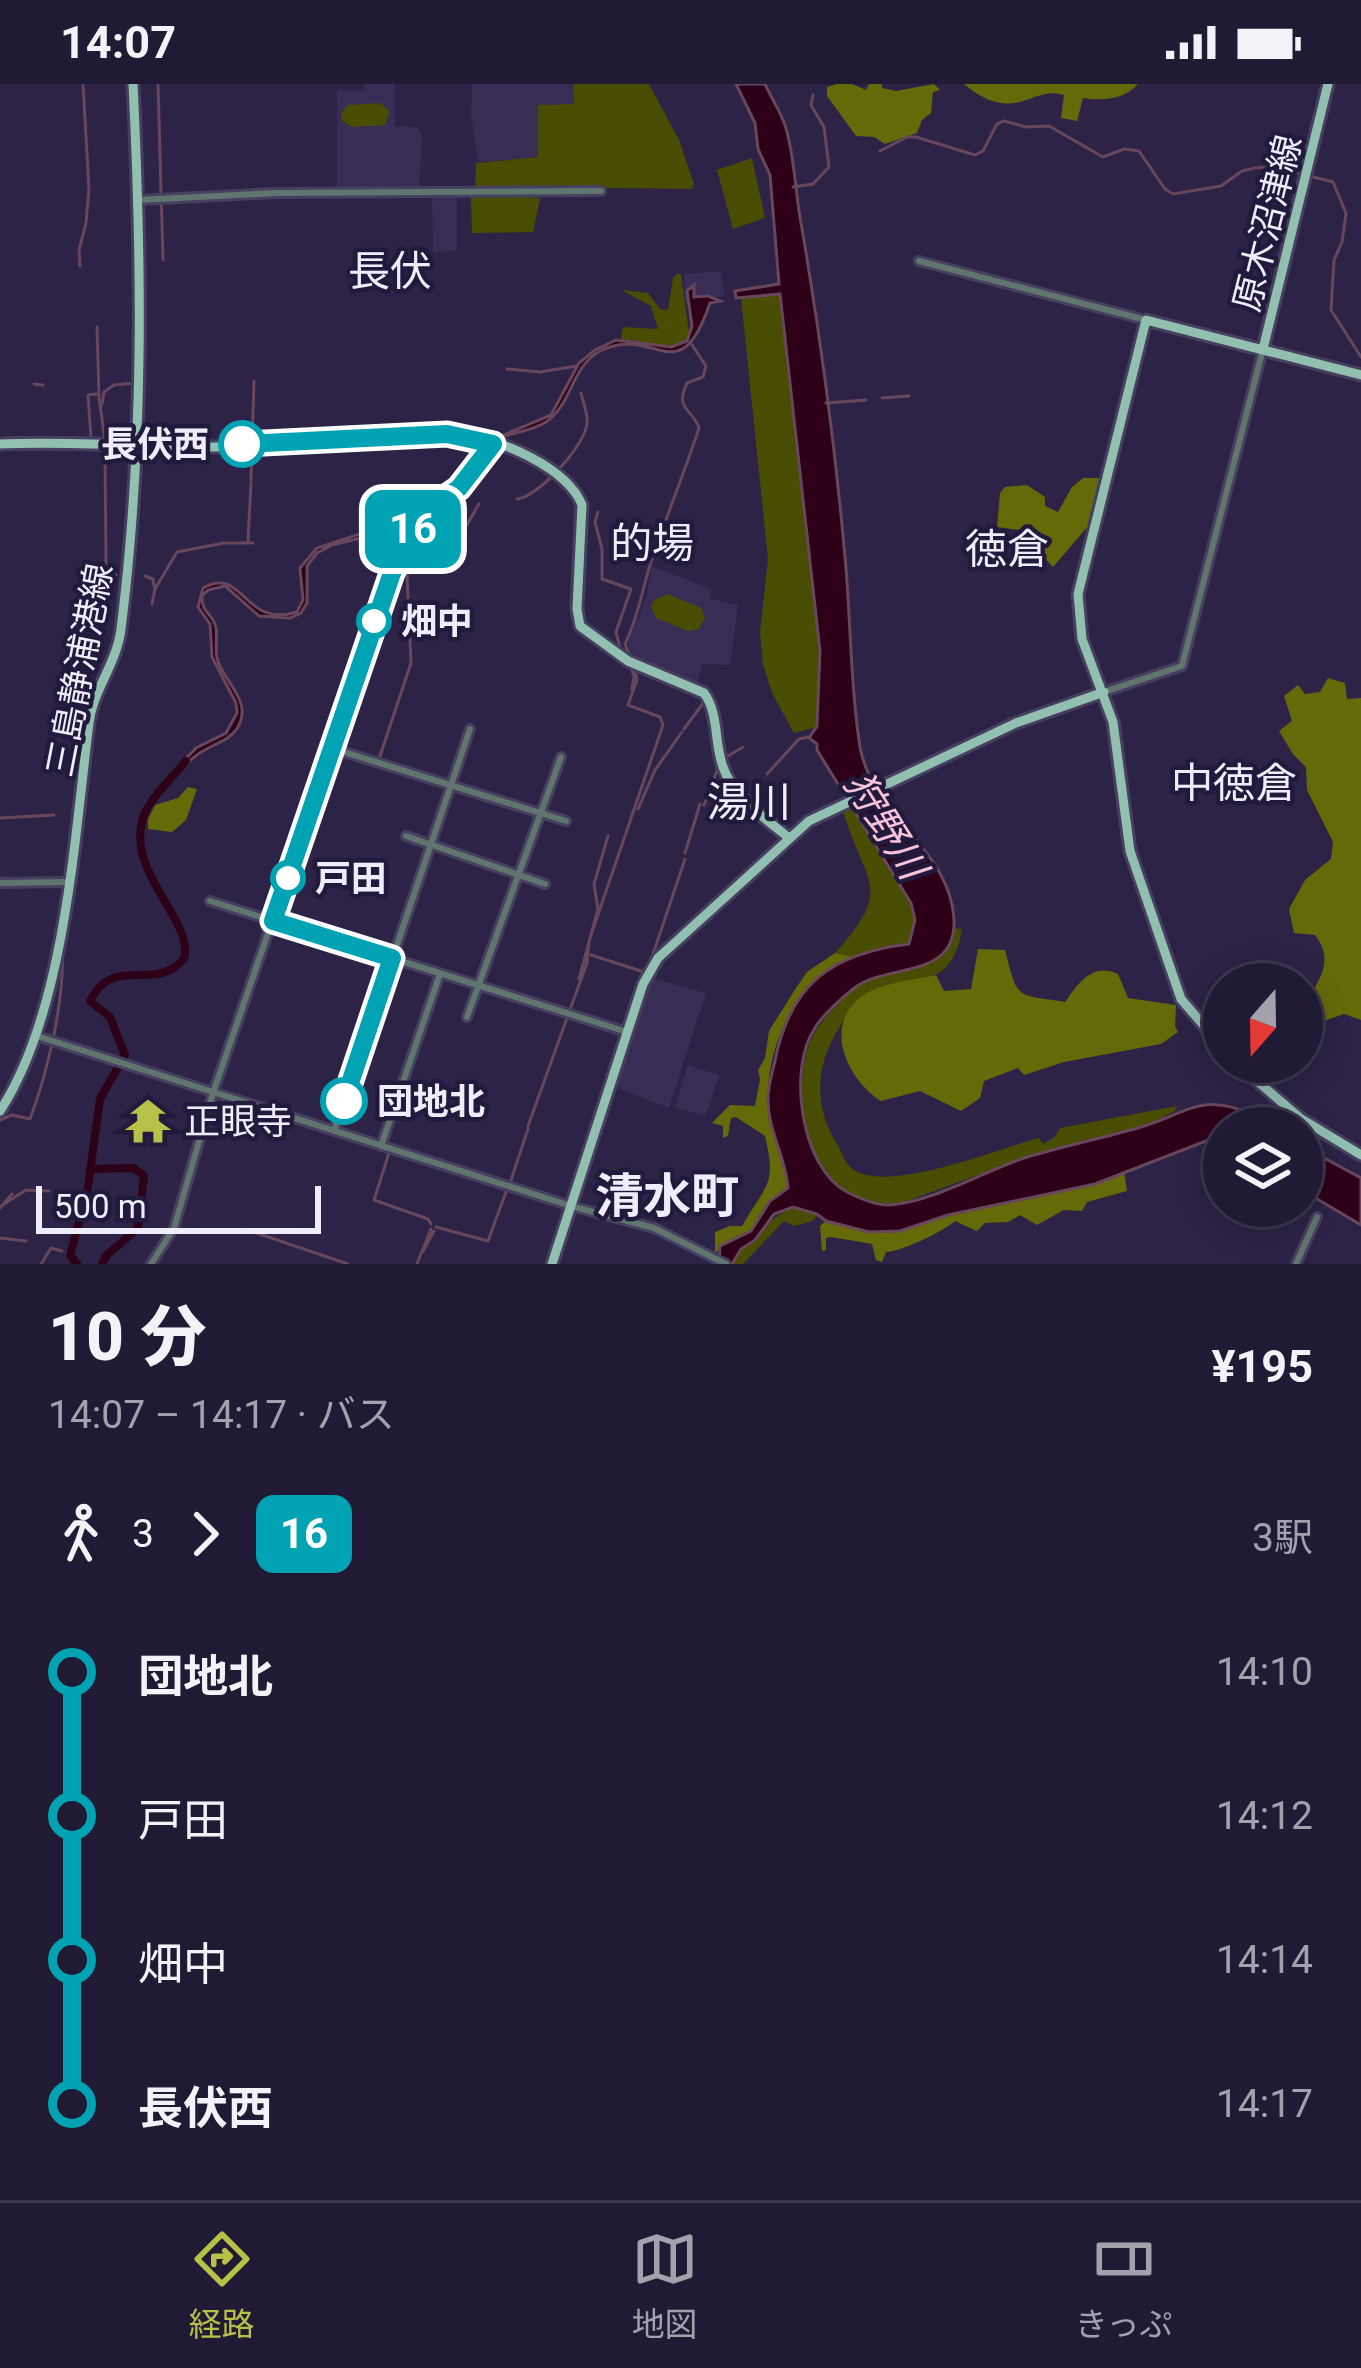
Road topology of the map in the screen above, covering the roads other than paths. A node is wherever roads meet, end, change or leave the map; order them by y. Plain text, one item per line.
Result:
1 (133, 84) edge
2 (1328, 84) edge
3 (601, 191) dead end
4 (139, 200) junction
5 (919, 261) dead end
6 (1146, 320) junction
7 (1263, 349) junction
8 (1361, 375) edge
9 (489, 442) junction
10 (139, 443) junction
11 (0, 444) edge
12 (1104, 692) junction
13 (470, 729) dead end
14 (331, 748) junction
15 (561, 758) dead end
16 (452, 785) junction
17 (540, 815) junction
18 (566, 821) dead end
19 (406, 836) dead end
20 (789, 838) junction
21 (432, 844) junction
22 (520, 874) junction
23 (65, 882) junction
24 (0, 883) edge
25 (545, 884) dead end
26 (210, 901) dead end
27 (273, 921) junction
28 (392, 958) junction
29 (440, 974) junction
30 (481, 987) junction
31 (467, 1017) dead end
32 (1203, 1025) edge
33 (628, 1032) junction
34 (37, 1036) junction
35 (1259, 1083) edge
36 (213, 1093) junction
37 (0, 1111) edge
38 (334, 1131) junction
39 (381, 1146) junction
40 (1361, 1155) edge
41 (571, 1206) junction
42 (1313, 1227) edge
43 (151, 1264) edge
44 (552, 1264) edge
45 (726, 1264) edge
46 (1296, 1264) edge

1 - 4 main road, 三島静浦港線
2 - 7 main road, 原木沼津線
3 - 4 street
4 - 10 main road, 三島静浦港線
5 - 6 street
6 - 7 main road, 原木沼津線
6 - 12 main road
7 - 8 main road
7 - 12 street
9 - 10 main road
9 - 14 street
9 - 20 main road
10 - 11 main road
10 - 23 main road, 三島静浦港線
12 - 20 main road
12 - 32 main road
13 - 16 street
14 - 16 street
14 - 27 street
15 - 17 street
16 - 17 street
16 - 21 street
17 - 18 street
17 - 22 street
19 - 21 street
20 - 33 main road
21 - 22 street
21 - 28 street
22 - 25 street
22 - 30 street
23 - 24 street
23 - 34 main road, 三島静浦港線
26 - 27 street
27 - 28 street
27 - 36 street
28 - 29 street
28 - 38 street
29 - 30 street
29 - 39 street
30 - 31 street
30 - 33 street
33 - 41 main road
34 - 36 street
34 - 37 main road, 三島静浦港線
35 - 40 main road
36 - 38 street
36 - 43 street
38 - 39 street
39 - 41 street
41 - 44 main road
41 - 45 street
42 - 46 street

